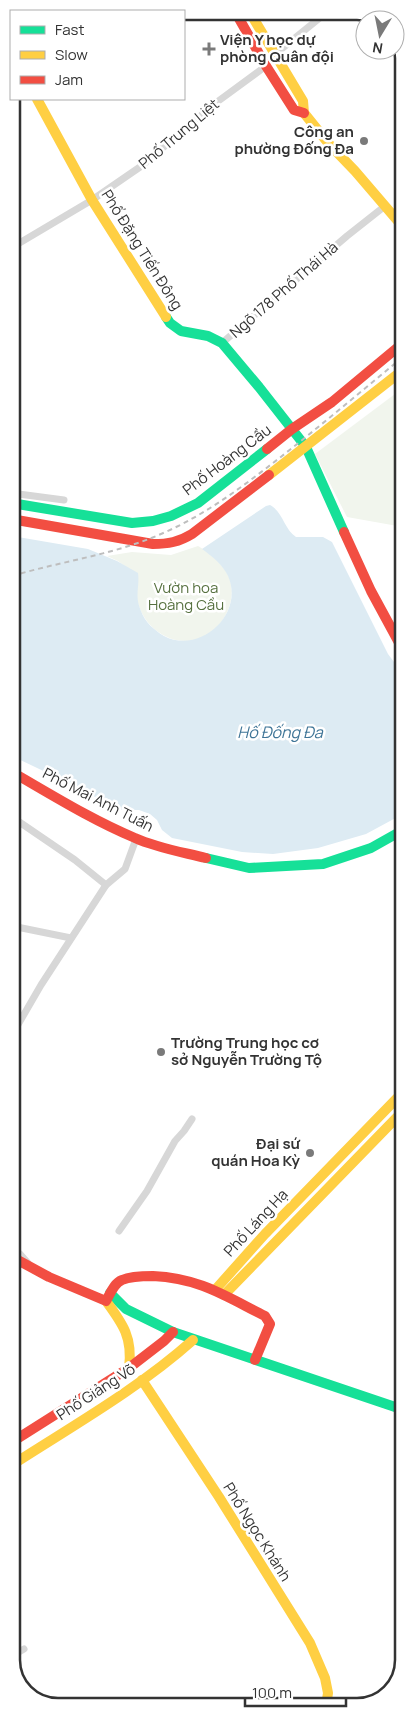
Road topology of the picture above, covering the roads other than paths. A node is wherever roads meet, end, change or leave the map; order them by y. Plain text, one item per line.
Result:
1 (240, 20) edge
2 (254, 20) edge
3 (317, 20) edge
4 (274, 55) junction
5 (266, 66) junction
6 (38, 100) edge
7 (304, 112) junction
8 (92, 200) junction
9 (385, 206) junction
10 (395, 218) edge
11 (20, 243) edge
12 (222, 343) junction
13 (395, 350) edge
14 (395, 376) edge
15 (292, 429) junction
16 (306, 447) junction
17 (20, 494) edge
18 (64, 500) dead end
19 (20, 504) edge
20 (20, 520) edge
21 (395, 635) edge
22 (20, 777) edge
23 (20, 822) edge
24 (395, 834) edge
25 (136, 839) junction
26 (106, 885) junction
27 (20, 928) edge
28 (71, 938) junction
29 (20, 1022) edge
30 (395, 1101) edge
31 (192, 1119) dead end
32 (395, 1120) edge
33 (362, 1135) junction
34 (372, 1144) junction
35 (119, 1231) dead end
36 (265, 1234) junction
37 (274, 1243) junction
38 (20, 1254) edge
39 (20, 1261) edge
40 (34, 1269) junction
41 (220, 1292) junction
42 (108, 1297) junction
43 (173, 1332) junction
44 (193, 1340) junction
45 (255, 1360) junction
46 (129, 1368) junction
47 (142, 1380) junction
48 (395, 1407) edge
49 (20, 1437) edge
50 (20, 1460) edge
51 (24, 1649) dead end
52 (20, 1651) edge
53 (327, 1698) edge

1 - 5 main road
2 - 4 main road
3 - 4 street
4 - 7 main road
5 - 7 main road
5 - 8 street, Phố Trung Liệt
6 - 8 main road, Phố Đặng Tiến Đông
7 - 9 main road
8 - 11 street, Phố Trung Liệt
8 - 12 main road, Phố Đặng Tiến Đông
9 - 10 main road
9 - 12 street, Ngõ 178 Phố Thái Hà
12 - 15 main road, Phố Đặng Tiến Đông
13 - 15 main road, Phố Hoàng Cầu
14 - 16 main road
15 - 16 main road, Phố Đặng Tiến Đông
15 - 19 main road, Phố Hoàng Cầu
16 - 20 main road
16 - 21 main road
17 - 18 street
22 - 25 main road, Phố Mai Anh Tuấn
23 - 26 street
24 - 25 main road, Phố Mai Anh Tuấn
25 - 26 street
26 - 28 street
27 - 28 street
28 - 29 street
30 - 33 main road, Phố Láng Hạ
31 - 35 street
32 - 34 main road, Phố Láng Hạ
33 - 34 main road
33 - 36 main road, Phố Láng Hạ
34 - 37 main road, Phố Láng Hạ
36 - 37 main road
36 - 41 main road, Phố Láng Hạ
37 - 41 main road, Phố Láng Hạ
38 - 40 street
39 - 40 main road
40 - 42 main road
41 - 42 main road
41 - 45 main road
42 - 43 main road
42 - 46 main road
43 - 44 main road
43 - 46 main road, Phố Giảng Võ
44 - 45 main road
44 - 47 main road, Phố Giảng Võ
45 - 48 main road
46 - 49 main road, Phố Giảng Võ
47 - 50 main road, Phố Giảng Võ
47 - 53 main road, Phố Ngọc Khánh
51 - 52 street

